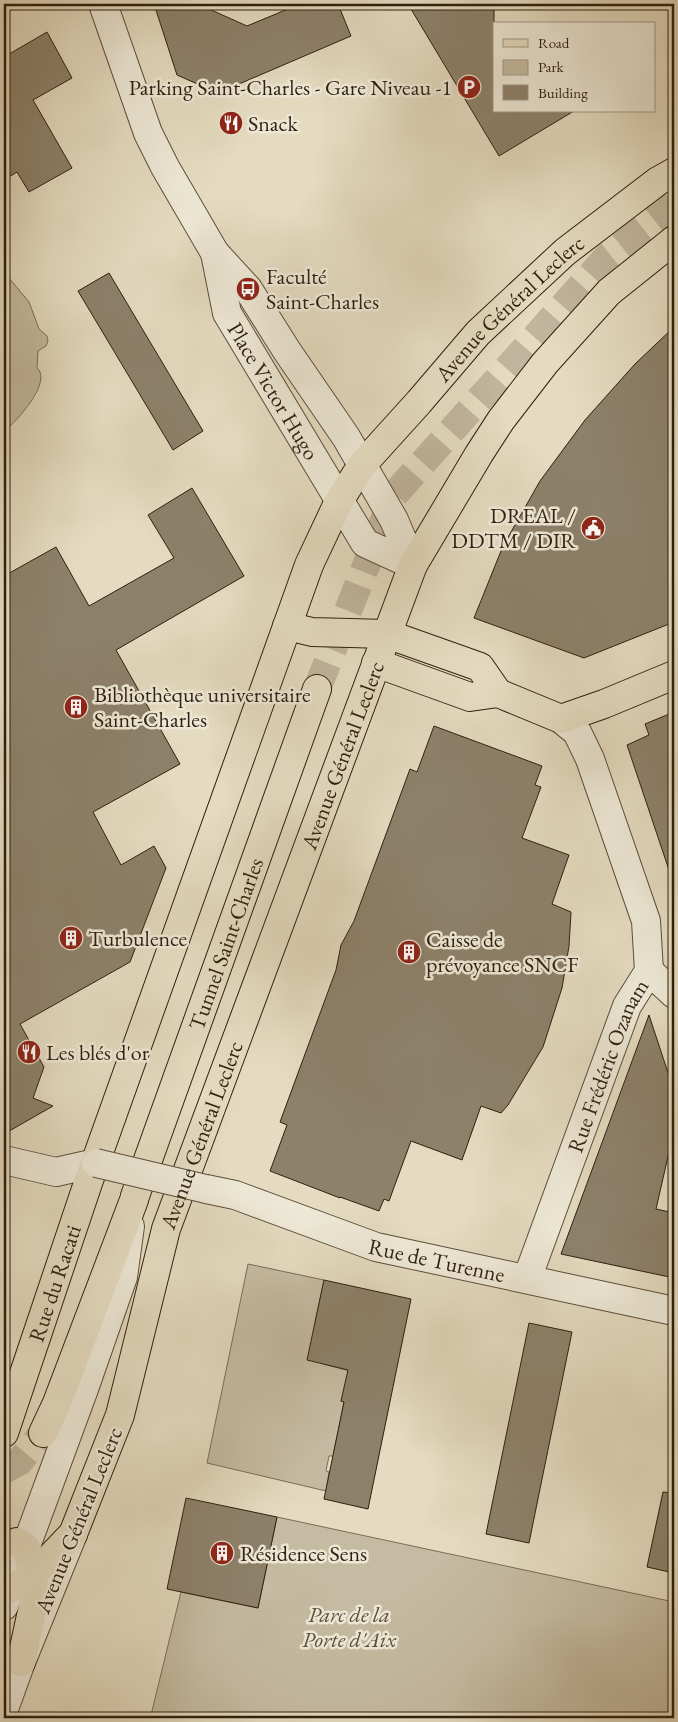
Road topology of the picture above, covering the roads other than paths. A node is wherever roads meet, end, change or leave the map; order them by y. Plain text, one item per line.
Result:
1 (103, 4) edge
2 (674, 172) edge
3 (674, 240) edge
4 (215, 253) junction
5 (362, 465) junction
6 (346, 512) junction
7 (413, 565) junction
8 (286, 626) junction
9 (387, 634) junction
10 (376, 663) junction
11 (674, 675) edge
12 (317, 689) tunnel mouth
13 (498, 693) junction
14 (561, 719) junction
15 (662, 971) edge
16 (674, 994) edge
17 (4, 1160) edge
18 (96, 1162) junction
19 (134, 1200) junction
20 (527, 1280) junction
21 (674, 1312) edge
22 (4, 1433) edge
23 (42, 1433) tunnel mouth
24 (73, 1534) junction
25 (25, 1554) junction
26 (6, 1595) edge
27 (21, 1662) junction
28 (4, 1710) edge

1 - 4 street, Place Victor Hugo
2 - 5 main road, Avenue Général Leclerc
3 - 7 main road, Avenue Général Leclerc
4 - 5 street, Place Victor Hugo
4 - 6 street, Place Victor Hugo
5 - 6 main road, Avenue Général Leclerc
5 - 7 street
6 - 7 street
6 - 8 main road, Avenue Général Leclerc
7 - 9 main road, Avenue Général Leclerc
8 - 9 main road
8 - 18 main road, Avenue Général Leclerc
9 - 10 main road, Avenue Général Leclerc
9 - 13 main road
10 - 13 main road
10 - 24 main road, Avenue Général Leclerc
11 - 14 main road
12 - 19 main road, Tunnel Saint-Charles
13 - 14 main road
14 - 15 street, Rue Frédéric Ozanam
15 - 16 street
15 - 20 street, Rue Frédéric Ozanam
17 - 18 street
18 - 20 street, Rue de Turenne, bridge
18 - 22 main road, Rue du Racati
19 - 23 main road, Tunnel Saint-Charles
19 - 25 street, Avenue Général Leclerc
20 - 21 street, Rue de Turenne
24 - 25 main road
24 - 27 street, Avenue Général Leclerc
25 - 26 main road
25 - 27 main road
27 - 28 street, Avenue Général Leclerc

